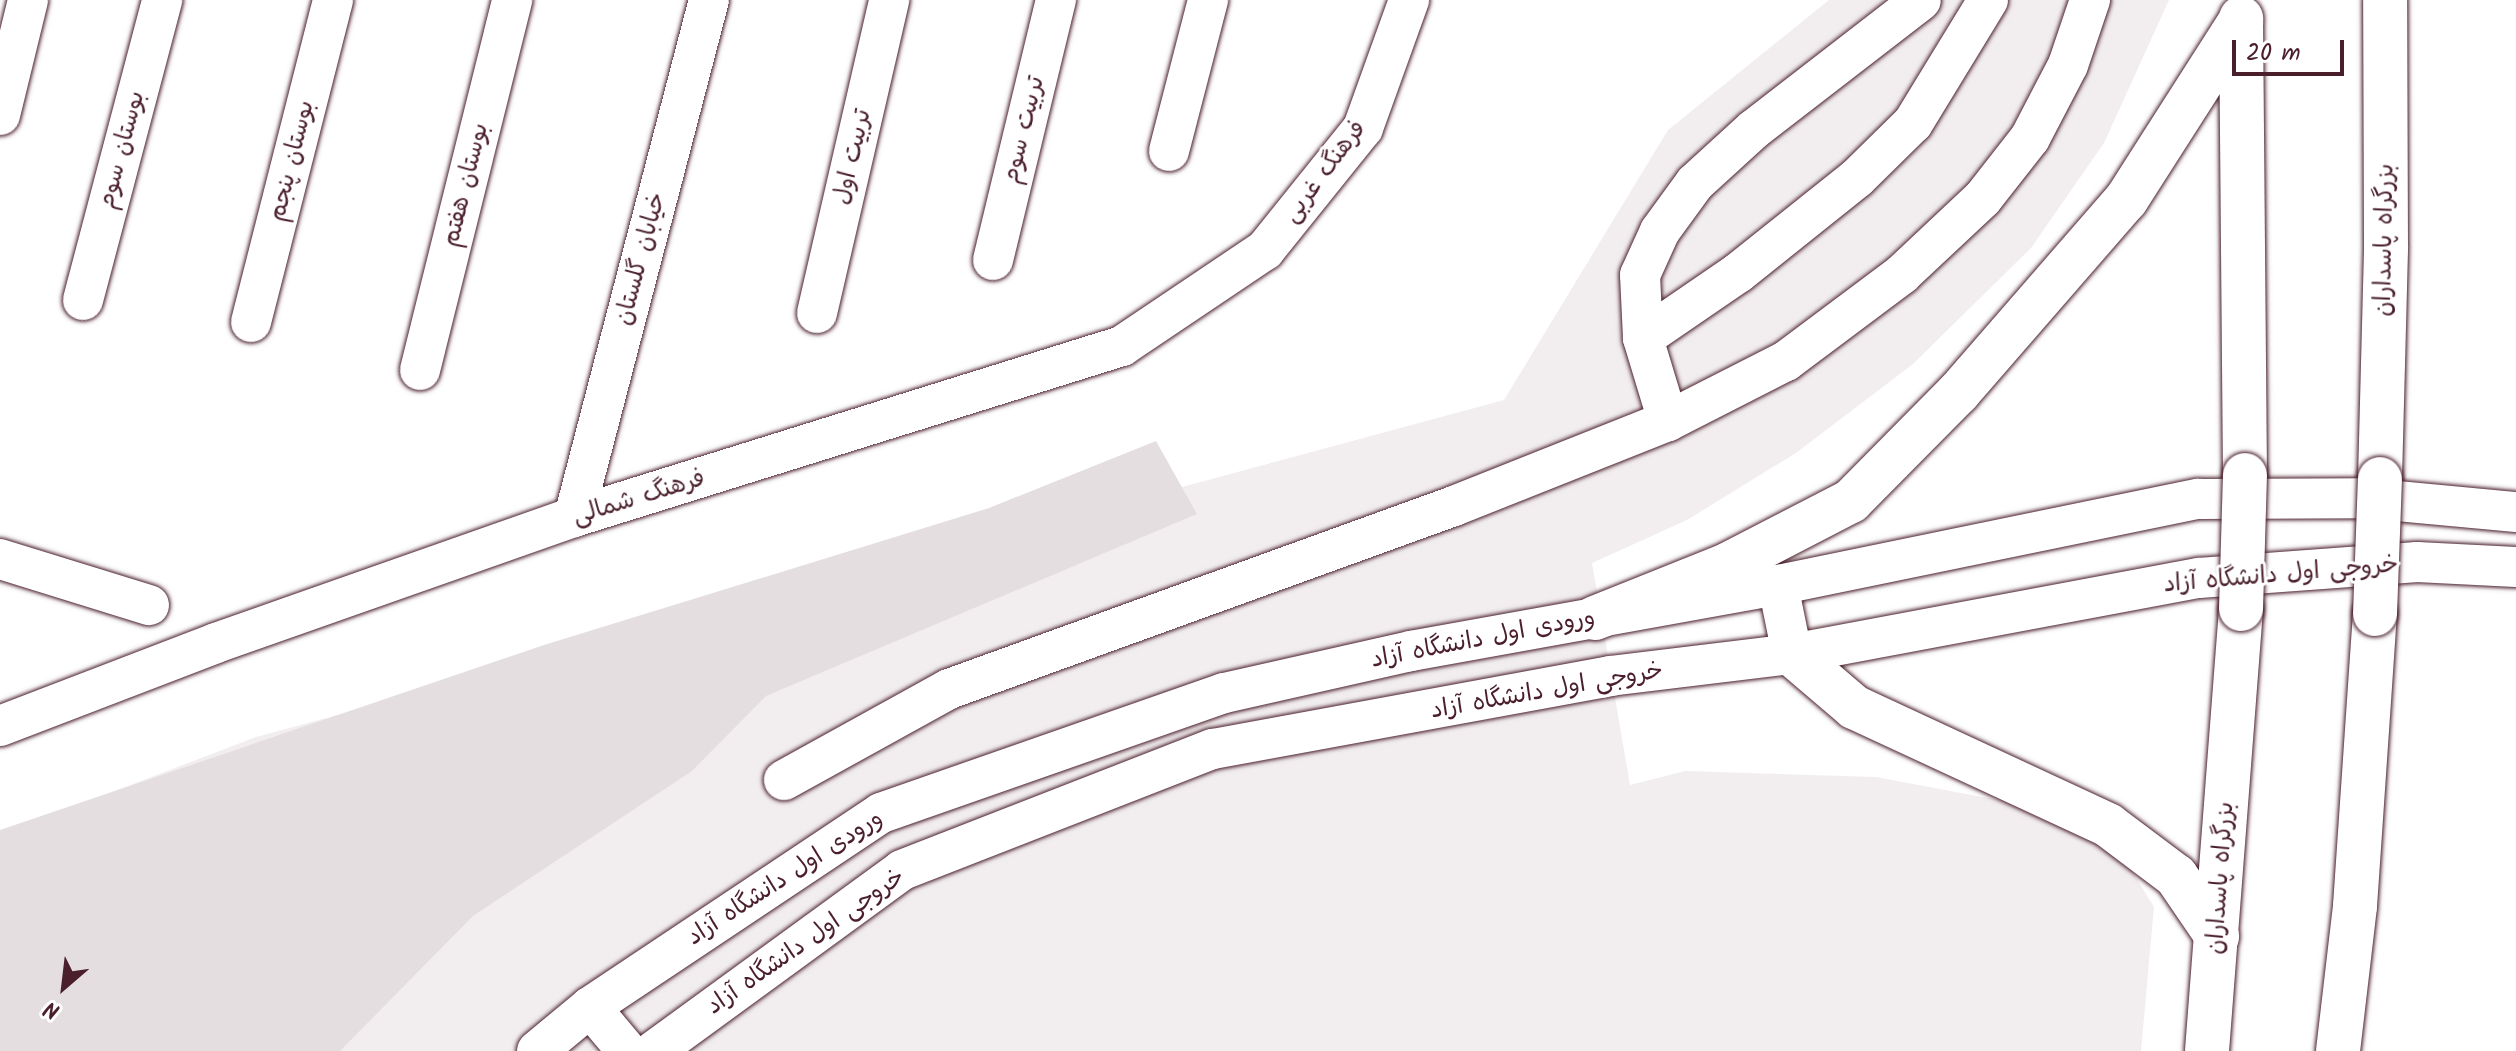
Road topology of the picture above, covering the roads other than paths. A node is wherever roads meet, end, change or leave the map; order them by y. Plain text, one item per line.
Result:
1 (28, 0) edge
2 (162, 0) edge
3 (333, 0) edge
4 (512, 0) edge
5 (709, 0) edge
6 (889, 0) edge
7 (1056, 0) edge
8 (1208, 0) edge
9 (1409, 0) edge
10 (1921, 0) edge
11 (1988, 0) edge
12 (2090, 0) edge
13 (2385, 0) edge
14 (2241, 10) edge
15 (0, 115) edge
16 (1169, 151) dead end
17 (1265, 250) joint
18 (993, 260) dead end
19 (83, 300) dead end
20 (817, 313) dead end
21 (251, 322) dead end
22 (1643, 338) junction
23 (420, 370) dead end
24 (1668, 421) junction
25 (2516, 512) edge
26 (574, 517) junction
27 (0, 559) edge
28 (2516, 567) edge
29 (1778, 585) junction
30 (149, 605) dead end
31 (1595, 618) junction
32 (1411, 651) junction
33 (1792, 654) junction
34 (1610, 676) junction
35 (1429, 713) junction
36 (0, 726) edge
37 (784, 780) dead end
38 (2217, 936) junction
39 (590, 1007) junction
40 (537, 1051) edge
41 (627, 1051) edge
42 (654, 1051) edge
43 (2207, 1051) edge
44 (2338, 1051) edge

1 - 15 street
2 - 19 street, بوستان سوم
3 - 21 street, بوستان پنجم
4 - 23 street, بوستان هفتم
5 - 26 street, خیابان گلستان
6 - 20 street, تربیت اول
7 - 18 street, تربیت سوم
8 - 16 street
9 - 17 street, فرهنگ غربی
10 - 22 street
11 - 22 street
12 - 24 street
13 - 44 highway, بزرگراه پاسداران, bridge
14 - 31 highway
14 - 38 highway, بزرگراه پاسداران, bridge
17 - 26 street, فرهنگ شمالی
22 - 24 street
24 - 37 street
25 - 29 street, ورودی اول دانشگاه آزاد
26 - 36 street, فرهنگ شمالی
27 - 30 street
28 - 33 street, خروجی اول دانشگاه آزاد
29 - 31 street, ورودی اول دانشگاه آزاد
29 - 33 street
31 - 32 street, ورودی اول دانشگاه آزاد
31 - 34 street
32 - 35 street
32 - 39 street, ورودی اول دانشگاه آزاد
33 - 34 street, خروجی اول دانشگاه آزاد
33 - 38 highway
34 - 35 street, خروجی اول دانشگاه آزاد
35 - 42 street, خروجی اول دانشگاه آزاد
38 - 43 highway, بزرگراه پاسداران
39 - 40 street, ورودی اول دانشگاه آزاد
39 - 41 street

